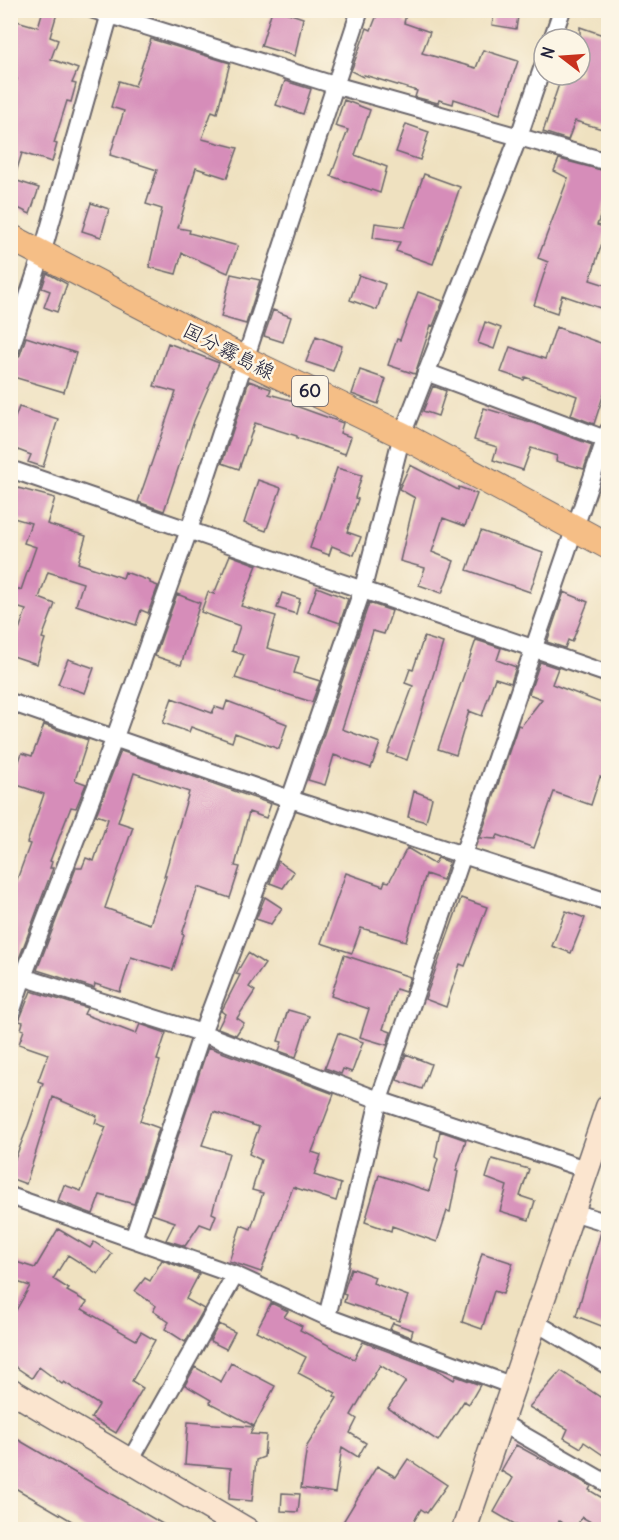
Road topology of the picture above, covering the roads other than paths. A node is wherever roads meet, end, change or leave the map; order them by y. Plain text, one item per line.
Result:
1 (360, 10) edge
2 (562, 10) edge
3 (105, 12) edge
4 (556, 27) edge
5 (334, 85) junction
6 (536, 87) edge
7 (519, 136) junction
8 (609, 162) edge
9 (10, 237) edge
10 (42, 254) junction
11 (10, 351) edge
12 (244, 359) junction
13 (426, 372) junction
14 (402, 435) junction
15 (608, 437) edge
16 (10, 469) edge
17 (575, 528) junction
18 (189, 531) junction
19 (609, 546) edge
20 (363, 588) junction
21 (534, 649) junction
22 (609, 674) edge
23 (10, 702) edge
24 (115, 737) junction
25 (290, 799) junction
26 (464, 856) junction
27 (609, 902) edge
28 (17, 975) edge
29 (10, 1017) edge
30 (201, 1033) junction
31 (379, 1100) junction
32 (609, 1107) edge
33 (588, 1170) junction
34 (10, 1196) edge
35 (573, 1212) junction
36 (609, 1223) edge
37 (133, 1239) junction
38 (235, 1275) junction
39 (327, 1317) junction
40 (535, 1322) junction
41 (609, 1366) edge
42 (513, 1386) junction
43 (10, 1390) edge
44 (502, 1423) junction
45 (130, 1461) junction
46 (609, 1484) edge
47 (247, 1530) edge
48 (464, 1530) edge

1 - 5 street
2 - 4 street
3 - 5 street
3 - 10 street
5 - 7 street
5 - 12 street
6 - 7 street
7 - 8 street
7 - 13 street
9 - 10 main road, 国分霧島線 / 60
10 - 11 street
10 - 12 main road, 国分霧島線 / 60
12 - 14 main road, 国分霧島線 / 60
12 - 18 street
13 - 14 street
13 - 15 street
14 - 17 main road, 国分霧島線 / 60
14 - 20 street
15 - 17 street
16 - 18 street
17 - 19 main road, 国分霧島線 / 60
17 - 21 street
18 - 20 street
18 - 24 street
20 - 21 street
20 - 25 street
21 - 22 street
21 - 26 street
23 - 24 street
24 - 25 street
24 - 28 street
25 - 26 street
25 - 30 street
26 - 27 street
26 - 31 street
28 - 29 street
28 - 30 street
30 - 31 street
30 - 37 street
31 - 33 street
31 - 39 street
32 - 33 street
33 - 35 street
34 - 37 street
35 - 36 street
35 - 40 street
37 - 38 street
38 - 39 street
38 - 45 street
39 - 42 street
40 - 41 street
40 - 42 street
42 - 44 street
43 - 45 street
44 - 46 street
44 - 48 street
45 - 47 street

